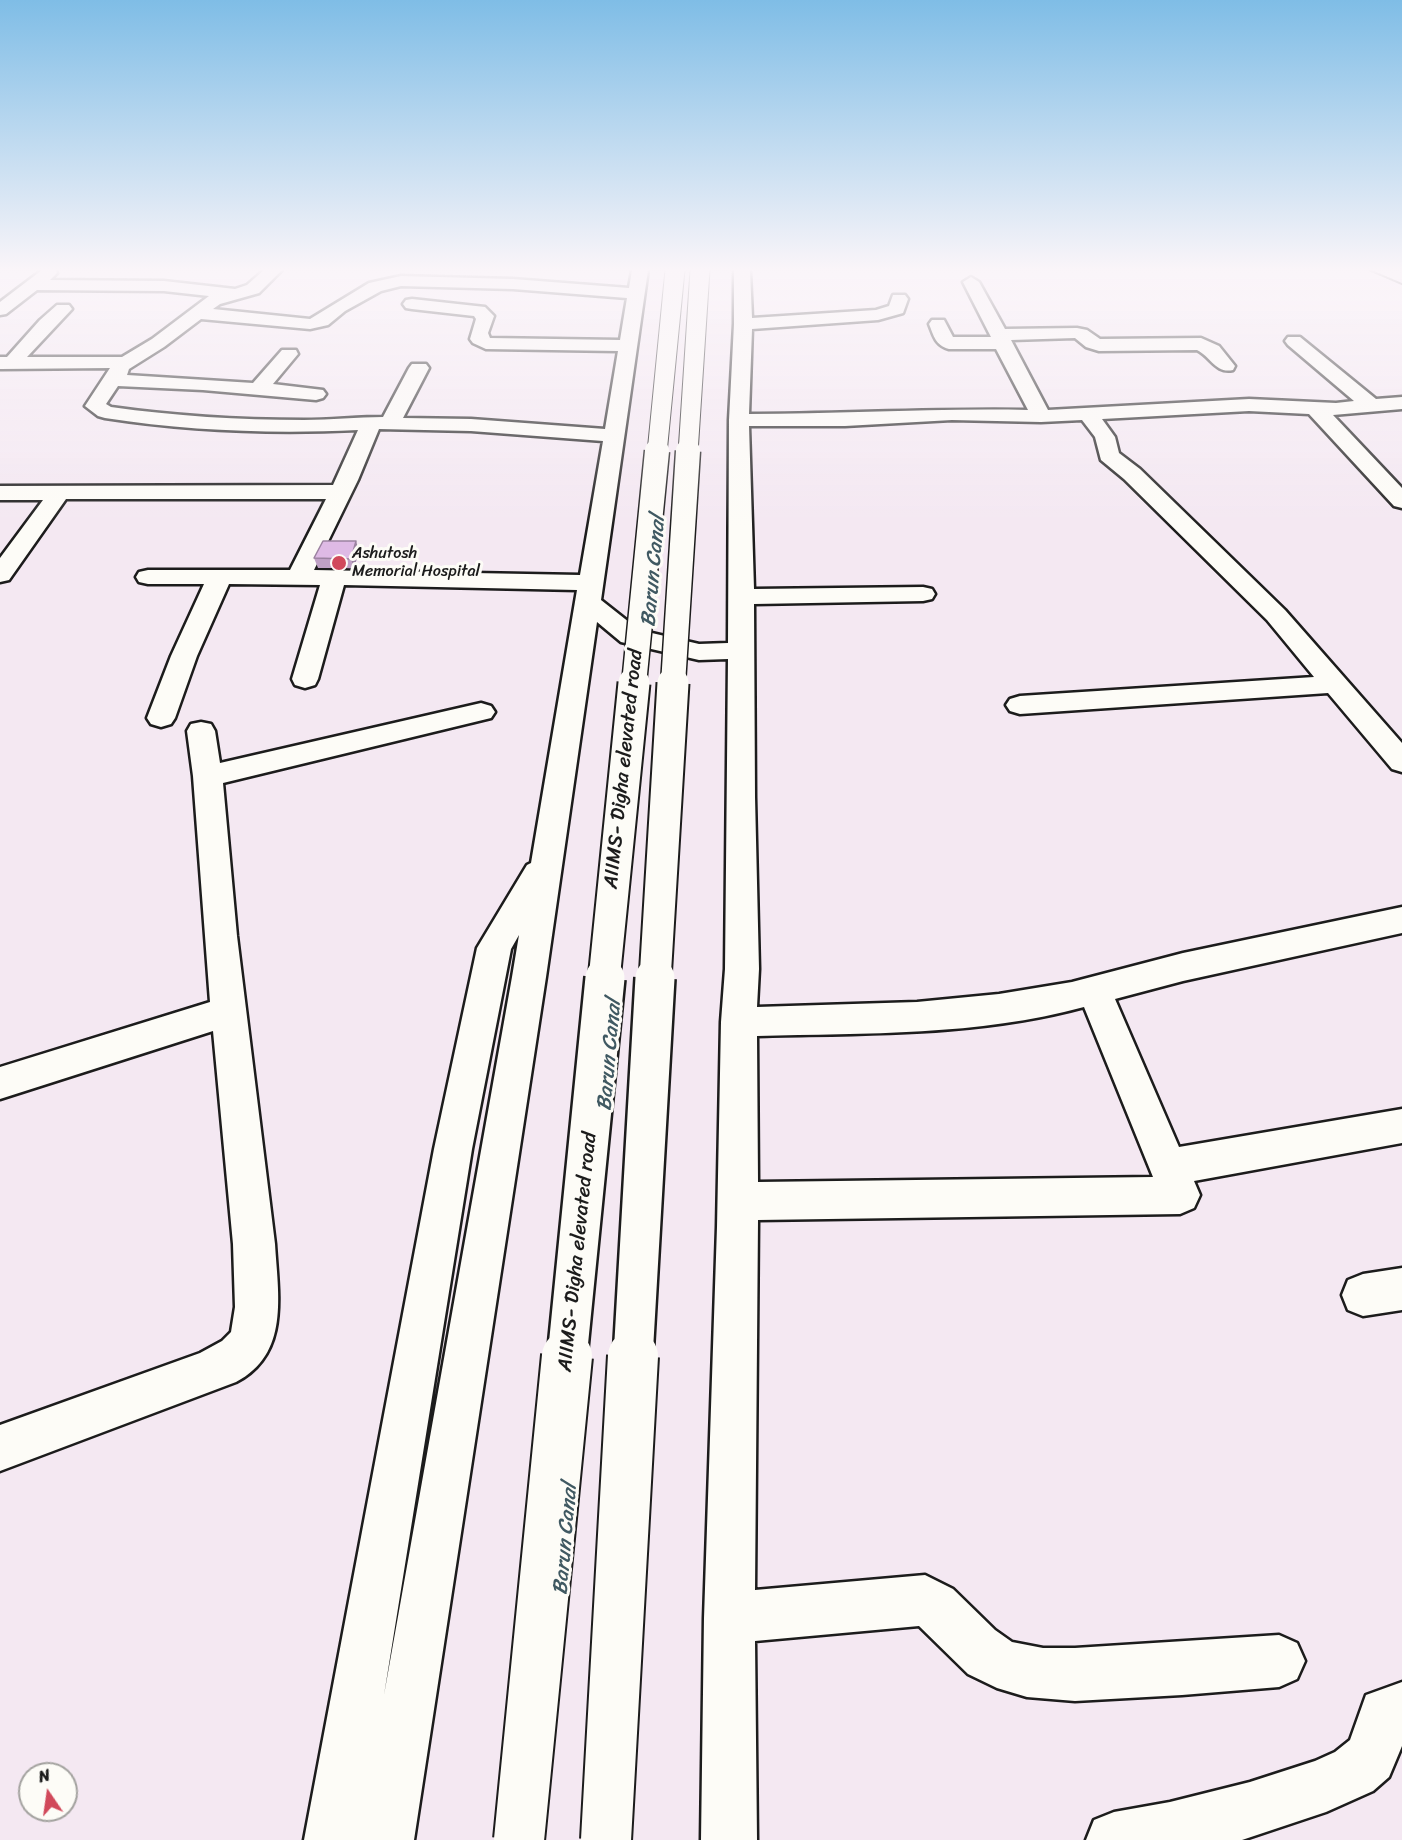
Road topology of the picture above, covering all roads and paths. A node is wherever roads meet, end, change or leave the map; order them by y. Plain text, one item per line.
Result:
1 (140, 356) edge
2 (287, 356) edge
3 (626, 356) edge
4 (666, 356) edge
5 (694, 356) edge
6 (742, 356) edge
7 (1010, 356) edge
8 (1217, 356) edge
9 (1312, 356) edge
10 (6, 363) edge
11 (1226, 366) dead end
12 (420, 368) dead end
13 (117, 373) junction
14 (258, 389) junction
15 (1402, 402) edge
16 (1372, 406) junction
17 (1317, 409) junction
18 (1088, 413) junction
19 (1041, 416) junction
20 (739, 420) junction
21 (381, 423) junction
22 (295, 426) junction
23 (614, 436) junction
24 (340, 492) junction
25 (0, 493) edge
26 (59, 493) junction
27 (1402, 501) edge
28 (0, 575) edge
29 (148, 577) dead end
30 (220, 577) junction
31 (298, 577) junction
32 (334, 578) junction
33 (591, 593) junction
34 (923, 594) dead end
35 (742, 597) junction
36 (742, 650) junction
37 (305, 679) dead end
38 (1335, 684) junction
39 (1020, 705) dead end
40 (481, 712) dead end
41 (161, 718) dead end
42 (201, 731) dead end
43 (1402, 762) edge
44 (208, 776) junction
45 (548, 857) junction
46 (1402, 920) edge
47 (1094, 990) junction
48 (229, 1011) junction
49 (739, 1022) junction
50 (0, 1083) edge
51 (1402, 1125) edge
52 (1169, 1167) junction
53 (737, 1201) junction
54 (0, 1448) edge
55 (729, 1618) junction
56 (1278, 1661) dead end
57 (1402, 1708) edge
58 (332, 1840) edge
59 (386, 1840) edge
60 (519, 1840) edge
61 (606, 1840) edge
62 (729, 1840) edge
63 (1113, 1840) edge

1 - 13 main road
2 - 14 main road
3 - 23 main road
4 - 60 main road, AIIMS- Digha elevated road, bridge
5 - 61 main road, AIIMS- Digha elevated road, bridge
6 - 20 main road
7 - 19 main road
8 - 11 main road
9 - 16 main road
10 - 13 main road
12 - 21 main road
13 - 14 main road
13 - 22 main road
14 - 22 main road
15 - 16 main road
16 - 17 main road
17 - 18 main road
17 - 27 main road
18 - 19 main road
18 - 38 main road
19 - 20 main road
20 - 35 main road
21 - 22 main road
21 - 23 main road
21 - 24 main road
23 - 33 main road
24 - 26 main road
24 - 31 main road
25 - 26 main road
26 - 28 main road
29 - 30 main road
30 - 31 main road
30 - 41 main road
31 - 32 main road
32 - 33 main road
32 - 37 main road
33 - 36 main road, bridge
33 - 45 main road
34 - 35 main road
35 - 36 main road
36 - 49 main road
38 - 39 main road
38 - 43 main road
40 - 44 main road
42 - 44 main road
44 - 48 main road
45 - 58 main road
45 - 59 main road
46 - 47 main road
47 - 49 main road
47 - 52 main road
48 - 50 main road
48 - 54 main road
49 - 53 main road
51 - 52 main road
52 - 53 main road
53 - 55 main road
55 - 56 main road
55 - 62 main road
57 - 63 main road

